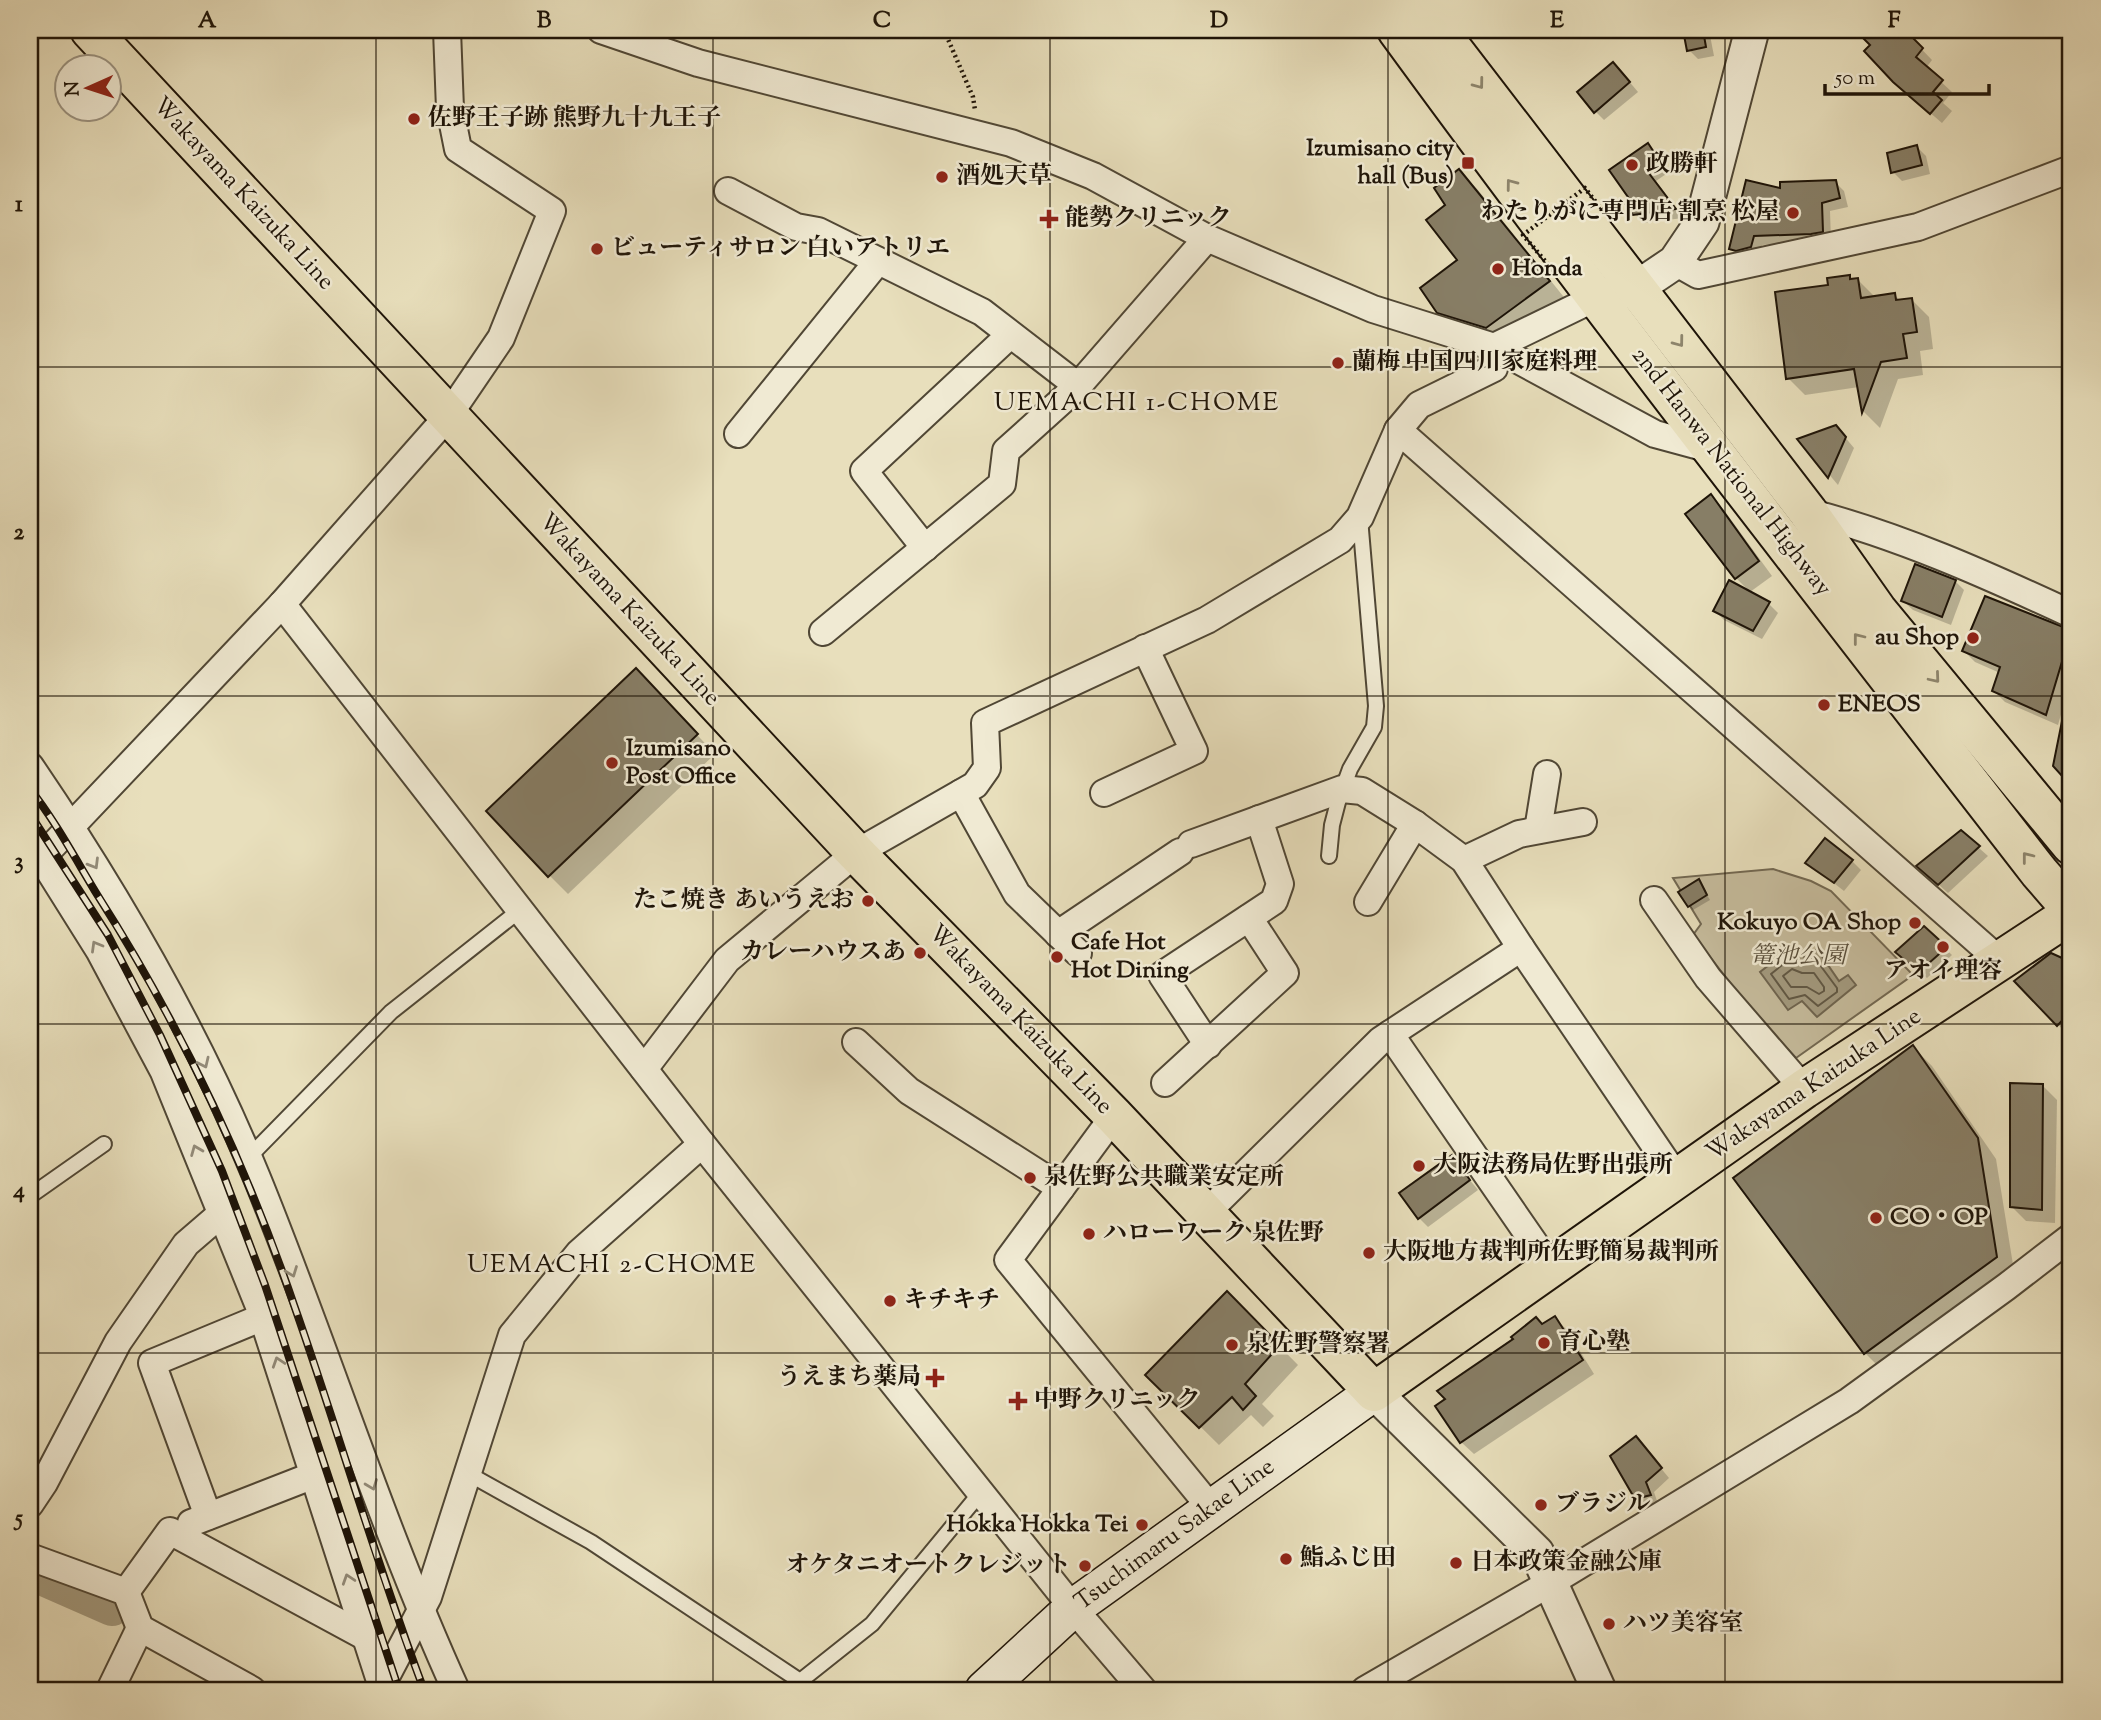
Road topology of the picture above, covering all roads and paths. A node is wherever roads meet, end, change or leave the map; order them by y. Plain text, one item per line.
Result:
1 (90, 30) edge
2 (447, 30) edge
3 (601, 30) edge
4 (944, 30) edge
5 (1397, 30) edge
6 (1438, 30) edge
7 (1752, 30) edge
8 (980, 135) junction
9 (2071, 169) edge
10 (729, 191) dead end
11 (1605, 214) dead end
12 (1207, 238) junction
13 (878, 261) junction
14 (1675, 262) junction
15 (1552, 270) dead end
16 (1635, 289) junction
17 (1597, 297) junction
18 (1010, 335) junction
19 (1494, 347) junction
20 (1078, 386) junction
21 (448, 416) junction
22 (1398, 430) junction
23 (738, 434) dead end
24 (1714, 450) junction
25 (1808, 512) junction
26 (1360, 517) junction
27 (925, 548) junction
28 (282, 604) junction
29 (2071, 614) edge
30 (823, 632) dead end
31 (1145, 649) junction
32 (30, 766) edge
33 (1547, 774) dead end
34 (1342, 789) junction
35 (961, 793) junction
36 (1104, 793) dead end
37 (1259, 819) junction
38 (1583, 822) dead end
39 (1415, 824) junction
40 (70, 825) junction
41 (1538, 830) junction
42 (2071, 845) edge
43 (856, 853) junction
44 (34, 854) edge
45 (1329, 856) dead end
46 (1464, 860) junction
47 (1654, 900) dead end
48 (1368, 902) dead end
49 (520, 910) junction
50 (2071, 911) edge
51 (1249, 918) junction
52 (1058, 934) junction
53 (1521, 948) junction
54 (1078, 953) dead end
55 (1998, 960) junction
56 (1390, 1034) junction
57 (856, 1042) dead end
58 (1208, 1045) junction
59 (644, 1069) junction
60 (1165, 1083) dead end
61 (1804, 1089) junction
62 (1114, 1116) junction
63 (104, 1144) dead end
64 (702, 1144) junction
65 (248, 1158) junction
66 (1678, 1178) junction
67 (1061, 1188) junction
68 (30, 1196) edge
69 (222, 1213) junction
70 (1206, 1213) junction
71 (2071, 1237) edge
72 (1550, 1266) junction
73 (263, 1317) junction
74 (118, 1342) junction
75 (152, 1363) junction
76 (1374, 1392) junction
77 (467, 1473) junction
78 (314, 1475) junction
79 (981, 1492) junction
80 (30, 1504) edge
81 (1211, 1507) junction
82 (208, 1517) junction
83 (170, 1531) junction
84 (30, 1558) edge
85 (1550, 1583) junction
86 (126, 1592) junction
87 (1073, 1608) junction
88 (420, 1611) junction
89 (140, 1628) junction
90 (366, 1637) junction
91 (794, 1686) edge
92 (381, 1688) edge
93 (110, 1690) edge
94 (252, 1690) edge
95 (456, 1690) edge
96 (984, 1690) edge
97 (1143, 1690) edge
98 (1366, 1690) edge
99 (1599, 1690) edge

1 - 21 main road, Wakayama Kaizuka Line
2 - 21 street
3 - 8 street
4 - 8 path
17 -> 5 main road, 2nd Hanwa National Highway
6 -> 16 main road, 2nd Hanwa National Highway
7 - 14 street
8 - 12 street
9 - 14 street
10 - 13 street
11 - 15 path, bridge
12 - 19 street
12 - 20 street
13 - 18 street
13 - 23 street
14 - 16 street
16 - 17 street
16 -> 25 main road, 2nd Hanwa National Highway
17 - 19 street
17 - 24 main road, 2nd Hanwa National Highway
18 - 20 street
18 - 27 street
19 - 22 street
19 - 24 street
20 - 27 street
21 - 28 street
21 - 43 main road, Wakayama Kaizuka Line
22 - 26 street
22 - 55 street
50 -> 24 main road, 2nd Hanwa National Highway
25 - 29 street
25 -> 42 main road, 2nd Hanwa National Highway
26 - 31 street
26 - 34 lane
27 - 30 street
28 - 40 street
28 - 49 street
31 - 35 street
31 - 36 street
32 - 40 street
33 - 41 street
34 - 37 street
34 - 39 street
34 - 45 lane
35 - 43 street
35 - 52 street
37 - 51 street
37 - 52 street
38 - 41 street
39 - 46 street
39 - 48 street
40 - 44 street
40 -> 65 street
41 - 46 street
43 - 59 street
43 - 62 main road, Wakayama Kaizuka Line
69 -> 44 street
46 - 53 street
47 - 61 street
49 - 59 street
49 - 65 lane
50 - 55 main road, Wakayama Kaizuka Line
51 - 58 street
51 - 58 street
52 - 54 street
53 - 56 street
53 - 66 street
55 - 61 main road, Wakayama Kaizuka Line
56 - 70 street
56 - 72 street
57 - 67 street
58 - 60 street
59 - 64 street
61 - 66 main road, Wakayama Kaizuka Line
62 - 67 street
62 - 70 main road, Wakayama Kaizuka Line
63 - 68 lane
64 - 77 street
64 - 79 street
65 -> 88 street
66 - 72 main road, Wakayama Kaizuka Line
67 - 81 street
69 - 73 street
69 - 74 street
70 - 76 main road, Wakayama Kaizuka Line
71 - 85 street
72 - 76 main road, Wakayama Kaizuka Line
73 - 75 street
78 -> 73 street
74 - 75 street
74 - 80 street
75 - 82 street
76 - 81 main road, Tsuchimaru Sakae Line
76 - 85 street
77 - 88 street
77 - 91 lane
78 - 82 street
90 -> 78 street
79 - 87 street
79 - 91 lane
81 - 87 main road, Tsuchimaru Sakae Line
82 - 83 street
83 - 86 street
83 - 90 street
84 - 86 street
85 - 98 street
85 - 99 street
86 - 89 street
87 - 96 main road, Tsuchimaru Sakae Line
87 - 97 street
88 - 92 street
88 - 95 street
89 - 93 street
89 - 94 street
90 - 92 street

